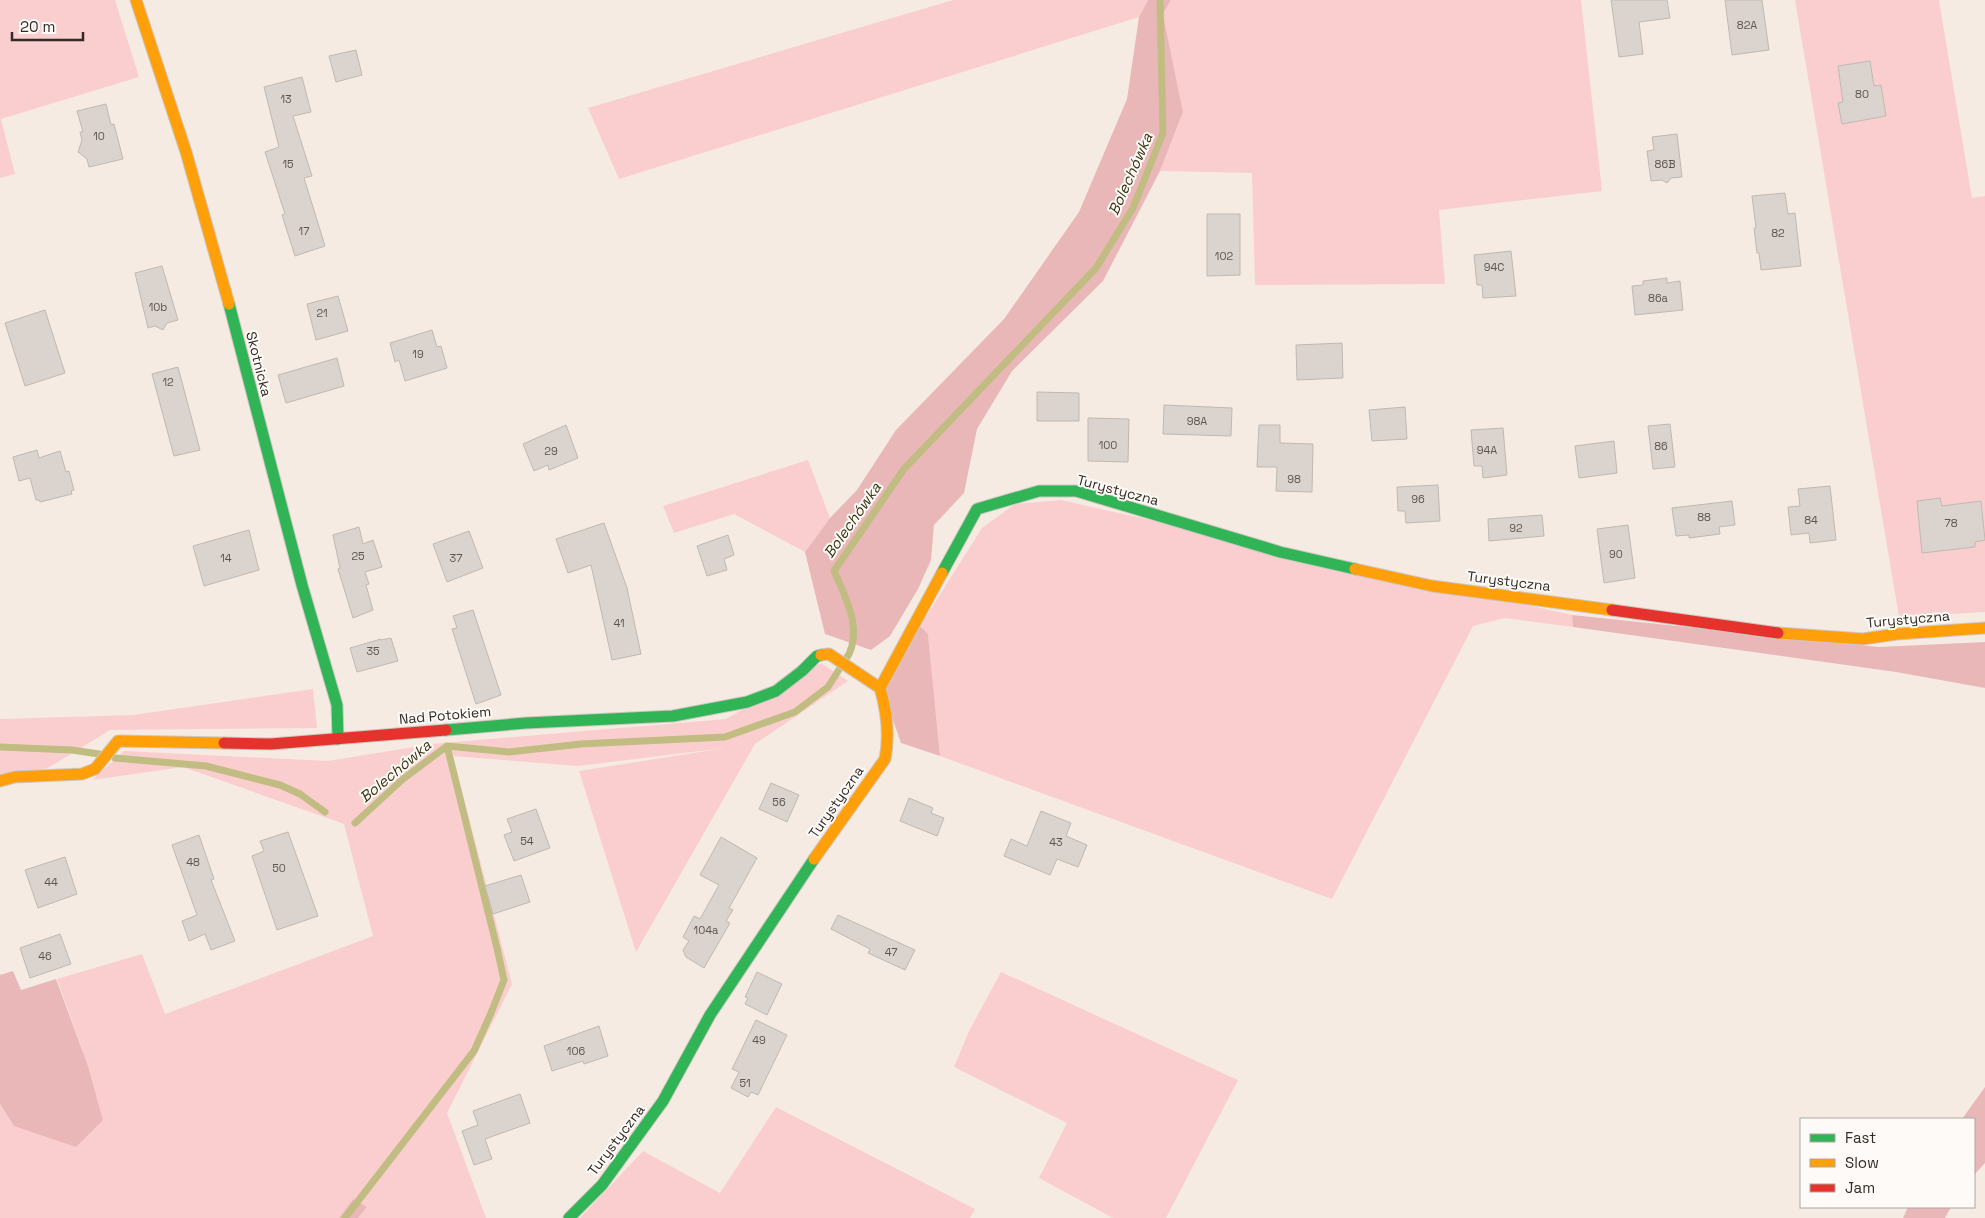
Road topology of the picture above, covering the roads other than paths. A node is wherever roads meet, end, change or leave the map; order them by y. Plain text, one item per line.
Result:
1 (136, 0) edge
2 (1985, 628) edge
3 (880, 688) junction
4 (338, 739) junction
5 (0, 781) edge
6 (569, 1218) edge

1 - 4 street, Skotnicka
2 - 3 street, Turystyczna
3 - 4 street, Nad Potokiem
3 - 6 street, Turystyczna
4 - 5 street, Nad Potokiem

